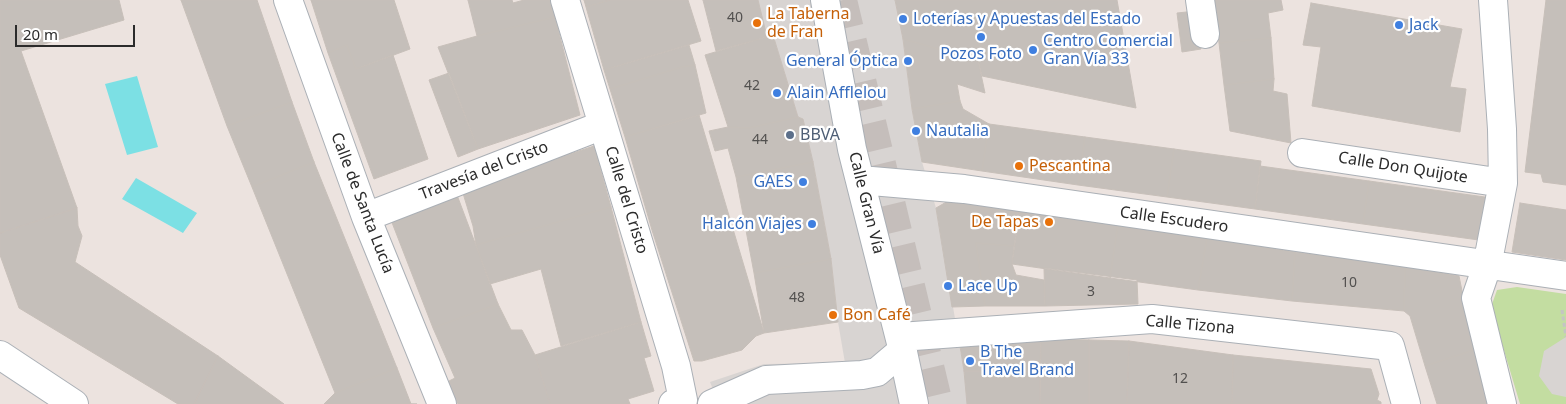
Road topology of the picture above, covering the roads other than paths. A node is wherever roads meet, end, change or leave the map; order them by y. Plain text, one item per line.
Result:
1 (288, 0) edge
2 (565, 0) edge
3 (825, 0) edge
4 (1200, 0) edge
5 (1493, 0) edge
6 (1205, 34) dead end
7 (603, 125) junction
8 (1302, 153) dead end
9 (860, 180) junction
10 (1503, 183) junction
11 (366, 217) junction
12 (1487, 266) junction
13 (1566, 276) edge
14 (901, 344) junction
15 (0, 355) edge
16 (678, 402) edge
17 (74, 404) edge
18 (442, 404) edge
19 (712, 404) edge
20 (914, 404) edge
21 (1406, 404) edge
22 (1502, 404) edge

1 - 11 street, Calle de Santa Lucía
2 - 7 street, Calle del Cristo
3 - 9 street, Calle Gran Vía
4 - 6 street
5 - 10 street
7 - 11 street, Travesía del Cristo
7 - 16 street, Calle del Cristo
8 - 10 street, Calle Don Quijote
9 - 12 street, Calle Escudero
9 - 14 street, Calle Gran Vía
10 - 12 street
11 - 18 street, Calle de Santa Lucía
12 - 13 street, Calle Escudero
12 - 22 street
14 - 19 street
14 - 20 street, Calle Gran Vía
14 - 21 street, Calle Tizona
15 - 17 street

